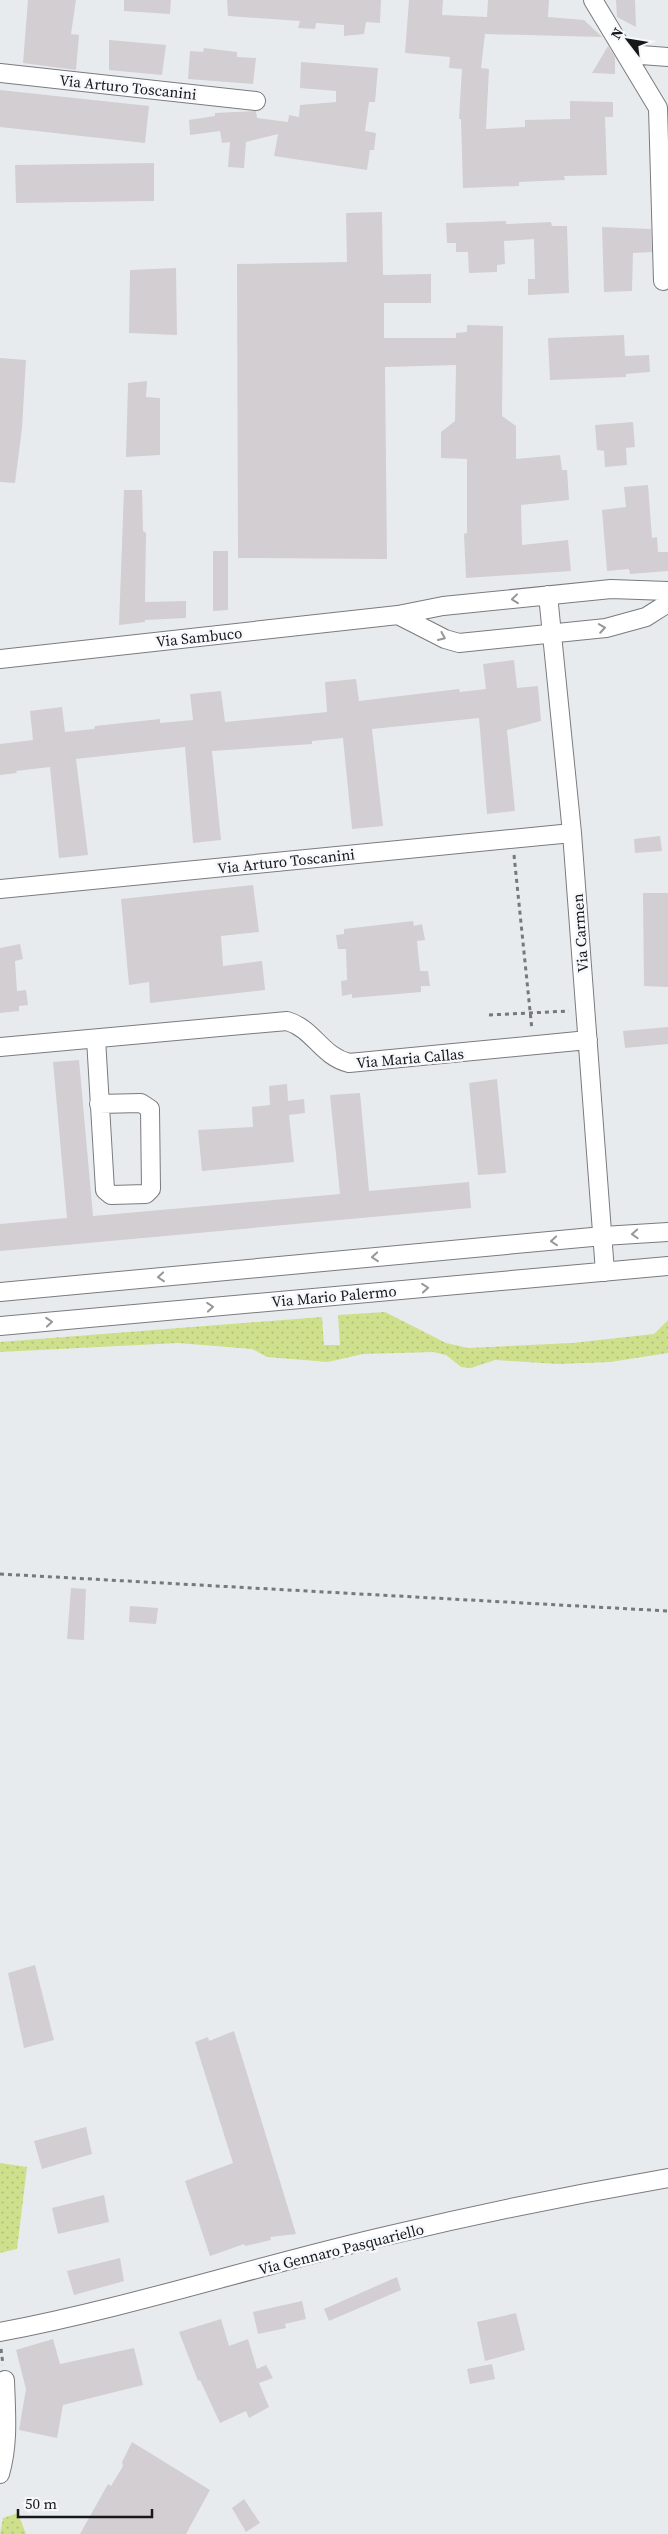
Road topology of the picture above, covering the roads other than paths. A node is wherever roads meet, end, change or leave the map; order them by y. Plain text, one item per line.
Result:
1 (593, 0) edge
2 (628, 54) junction
3 (668, 57) edge
4 (0, 73) edge
5 (256, 101) dead end
6 (663, 281) dead end
7 (668, 591) edge
8 (548, 595) junction
9 (668, 603) edge
10 (398, 615) junction
11 (551, 634) junction
12 (0, 659) edge
13 (572, 833) junction
14 (0, 889) edge
15 (96, 1039) junction
16 (588, 1040) junction
17 (0, 1047) edge
18 (99, 1104) junction
19 (668, 1232) edge
20 (602, 1236) junction
21 (668, 1266) edge
22 (605, 1272) junction
23 (0, 1292) edge
24 (0, 1326) edge
25 (668, 2178) edge
26 (4, 2333) edge
27 (5, 2380) road end
28 (0, 2474) edge

1 - 2 street
2 - 3 street
2 - 6 street
4 - 5 street, Via Arturo Toscanini
7 - 8 street, Via Sambuco
8 -> 10 street, Via Sambuco
8 - 11 street, Via Carmen
11 -> 9 street
10 -> 11 street
10 - 12 street, Via Sambuco
11 - 13 street, Via Carmen
13 - 14 street, Via Arturo Toscanini
13 - 16 street, Via Carmen
15 - 16 street, Via Maria Callas
15 - 17 street, Via Maria Callas
15 - 18 street
16 - 20 street, Via Carmen
18 - 18 street
19 -> 20 street
20 - 22 street, Via Carmen
20 -> 23 street
21 - 22 street, Via Mario Palermo
24 -> 22 street, Via Mario Palermo
25 - 26 street, Via Gennaro Pasquariello
27 - 28 street

